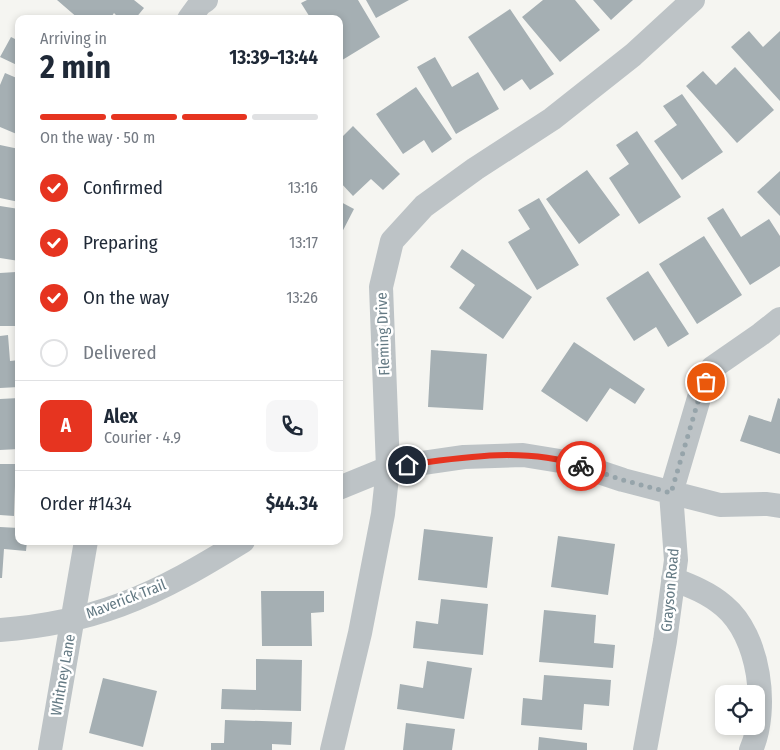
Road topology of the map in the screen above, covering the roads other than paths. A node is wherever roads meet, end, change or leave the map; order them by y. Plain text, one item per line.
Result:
1 (206, 0) edge
2 (693, 0) edge
3 (192, 15) edge
4 (780, 319) edge
5 (388, 468) junction
6 (343, 486) edge
7 (671, 493) junction
8 (780, 506) edge
9 (85, 545) edge
10 (236, 545) edge
11 (673, 579) junction
12 (73, 619) junction
13 (0, 630) edge
14 (50, 750) edge
15 (332, 750) edge
16 (645, 750) edge
17 (751, 750) edge

1 - 3 street
2 - 5 street, Fleming Drive
4 - 7 street, Grayson Road
5 - 6 street
5 - 7 street
5 - 15 street, Fleming Drive
7 - 8 street
7 - 11 street, Grayson Road
9 - 12 street, Whitney Lane
10 - 12 street, Maverick Trail
11 - 16 street, Grayson Road
11 - 17 street
12 - 13 street, Maverick Trail
12 - 14 street, Whitney Lane

